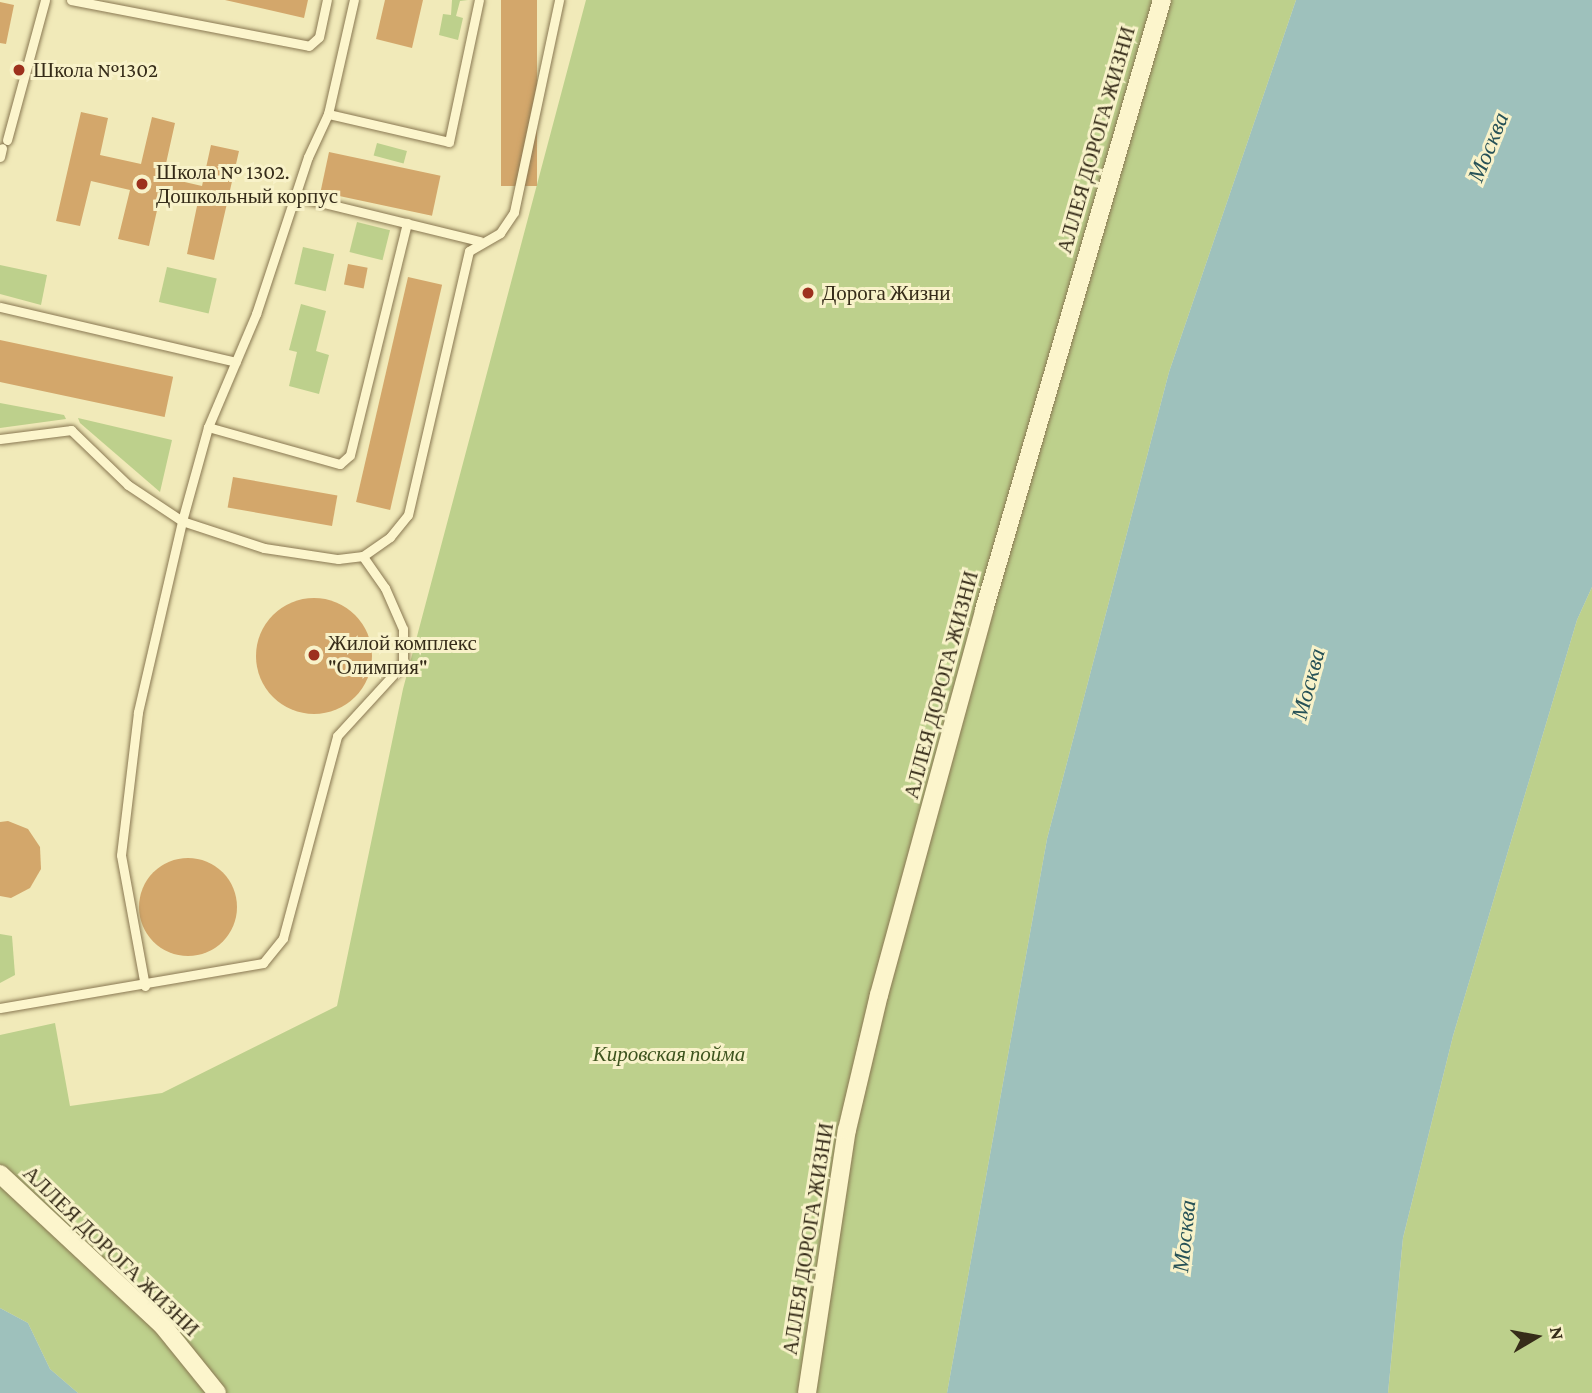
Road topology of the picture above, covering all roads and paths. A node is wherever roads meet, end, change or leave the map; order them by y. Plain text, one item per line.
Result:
1 (46, 0) edge
2 (71, 0) edge
3 (327, 0) edge
4 (354, 0) edge
5 (479, 0) edge
6 (559, 0) edge
7 (1161, 0) edge
8 (328, 114) junction
9 (3, 148) edge
10 (295, 196) junction
11 (407, 223) junction
12 (480, 241) junction
13 (0, 307) edge
14 (236, 362) junction
15 (208, 427) junction
16 (0, 439) edge
17 (182, 521) junction
18 (363, 556) junction
19 (145, 986) junction
20 (0, 1008) edge
21 (0, 1174) edge
22 (217, 1393) edge
23 (807, 1393) edge

1 - 9 lane
2 - 3 lane
4 - 8 lane
5 - 8 lane
6 - 12 lane
7 - 23 street, АЛЛЕЯ ДОРОГА ЖИЗНИ
8 - 10 lane
10 - 11 lane
10 - 14 lane
11 - 12 lane
11 - 15 lane
12 - 18 lane
13 - 14 lane
14 - 15 lane
15 - 17 lane
16 - 17 lane
17 - 18 lane
17 - 19 lane
18 - 19 lane
19 - 20 lane
21 - 22 street, АЛЛЕЯ ДОРОГА ЖИЗНИ

